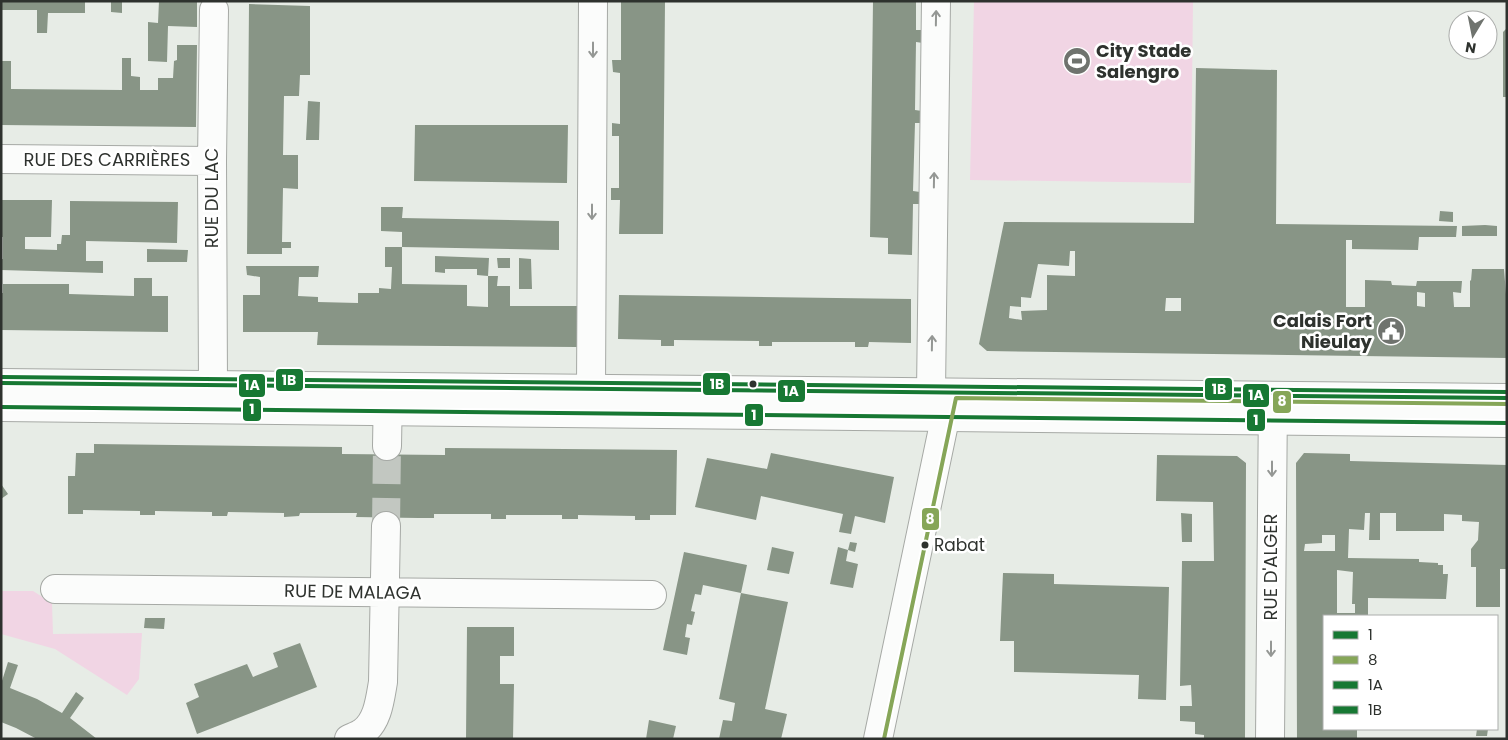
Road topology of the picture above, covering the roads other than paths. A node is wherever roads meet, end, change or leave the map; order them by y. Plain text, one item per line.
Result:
1 (593, 1) edge
2 (936, 1) edge
3 (214, 10) dead end
4 (1, 159) edge
5 (212, 161) junction
6 (1, 383) edge
7 (213, 385) junction
8 (591, 389) junction
9 (1507, 398) edge
10 (388, 399) junction
11 (942, 400) junction
12 (1, 408) edge
13 (1272, 408) junction
14 (1507, 423) edge
15 (387, 446) tunnel mouth
16 (386, 526) tunnel mouth
17 (54, 589) dead end
18 (385, 593) junction
19 (652, 594) dead end
20 (360, 737) edge
21 (878, 739) edge
22 (1270, 739) edge

1 -> 8 street
11 -> 2 street
3 - 5 street, RUE DU LAC
4 - 5 street, RUE DES CARRIÈRES
5 - 7 street, RUE DU LAC
6 - 7 street
7 - 10 street
8 - 10 street
8 - 11 street
9 - 13 street
10 - 11 street
10 - 12 street
10 - 15 street
11 - 13 street
11 - 21 street
13 - 14 street
13 -> 22 street, RUE D'ALGER
16 - 18 street
17 - 18 street, RUE DE MALAGA
18 - 19 street, RUE DE MALAGA
18 - 20 street

